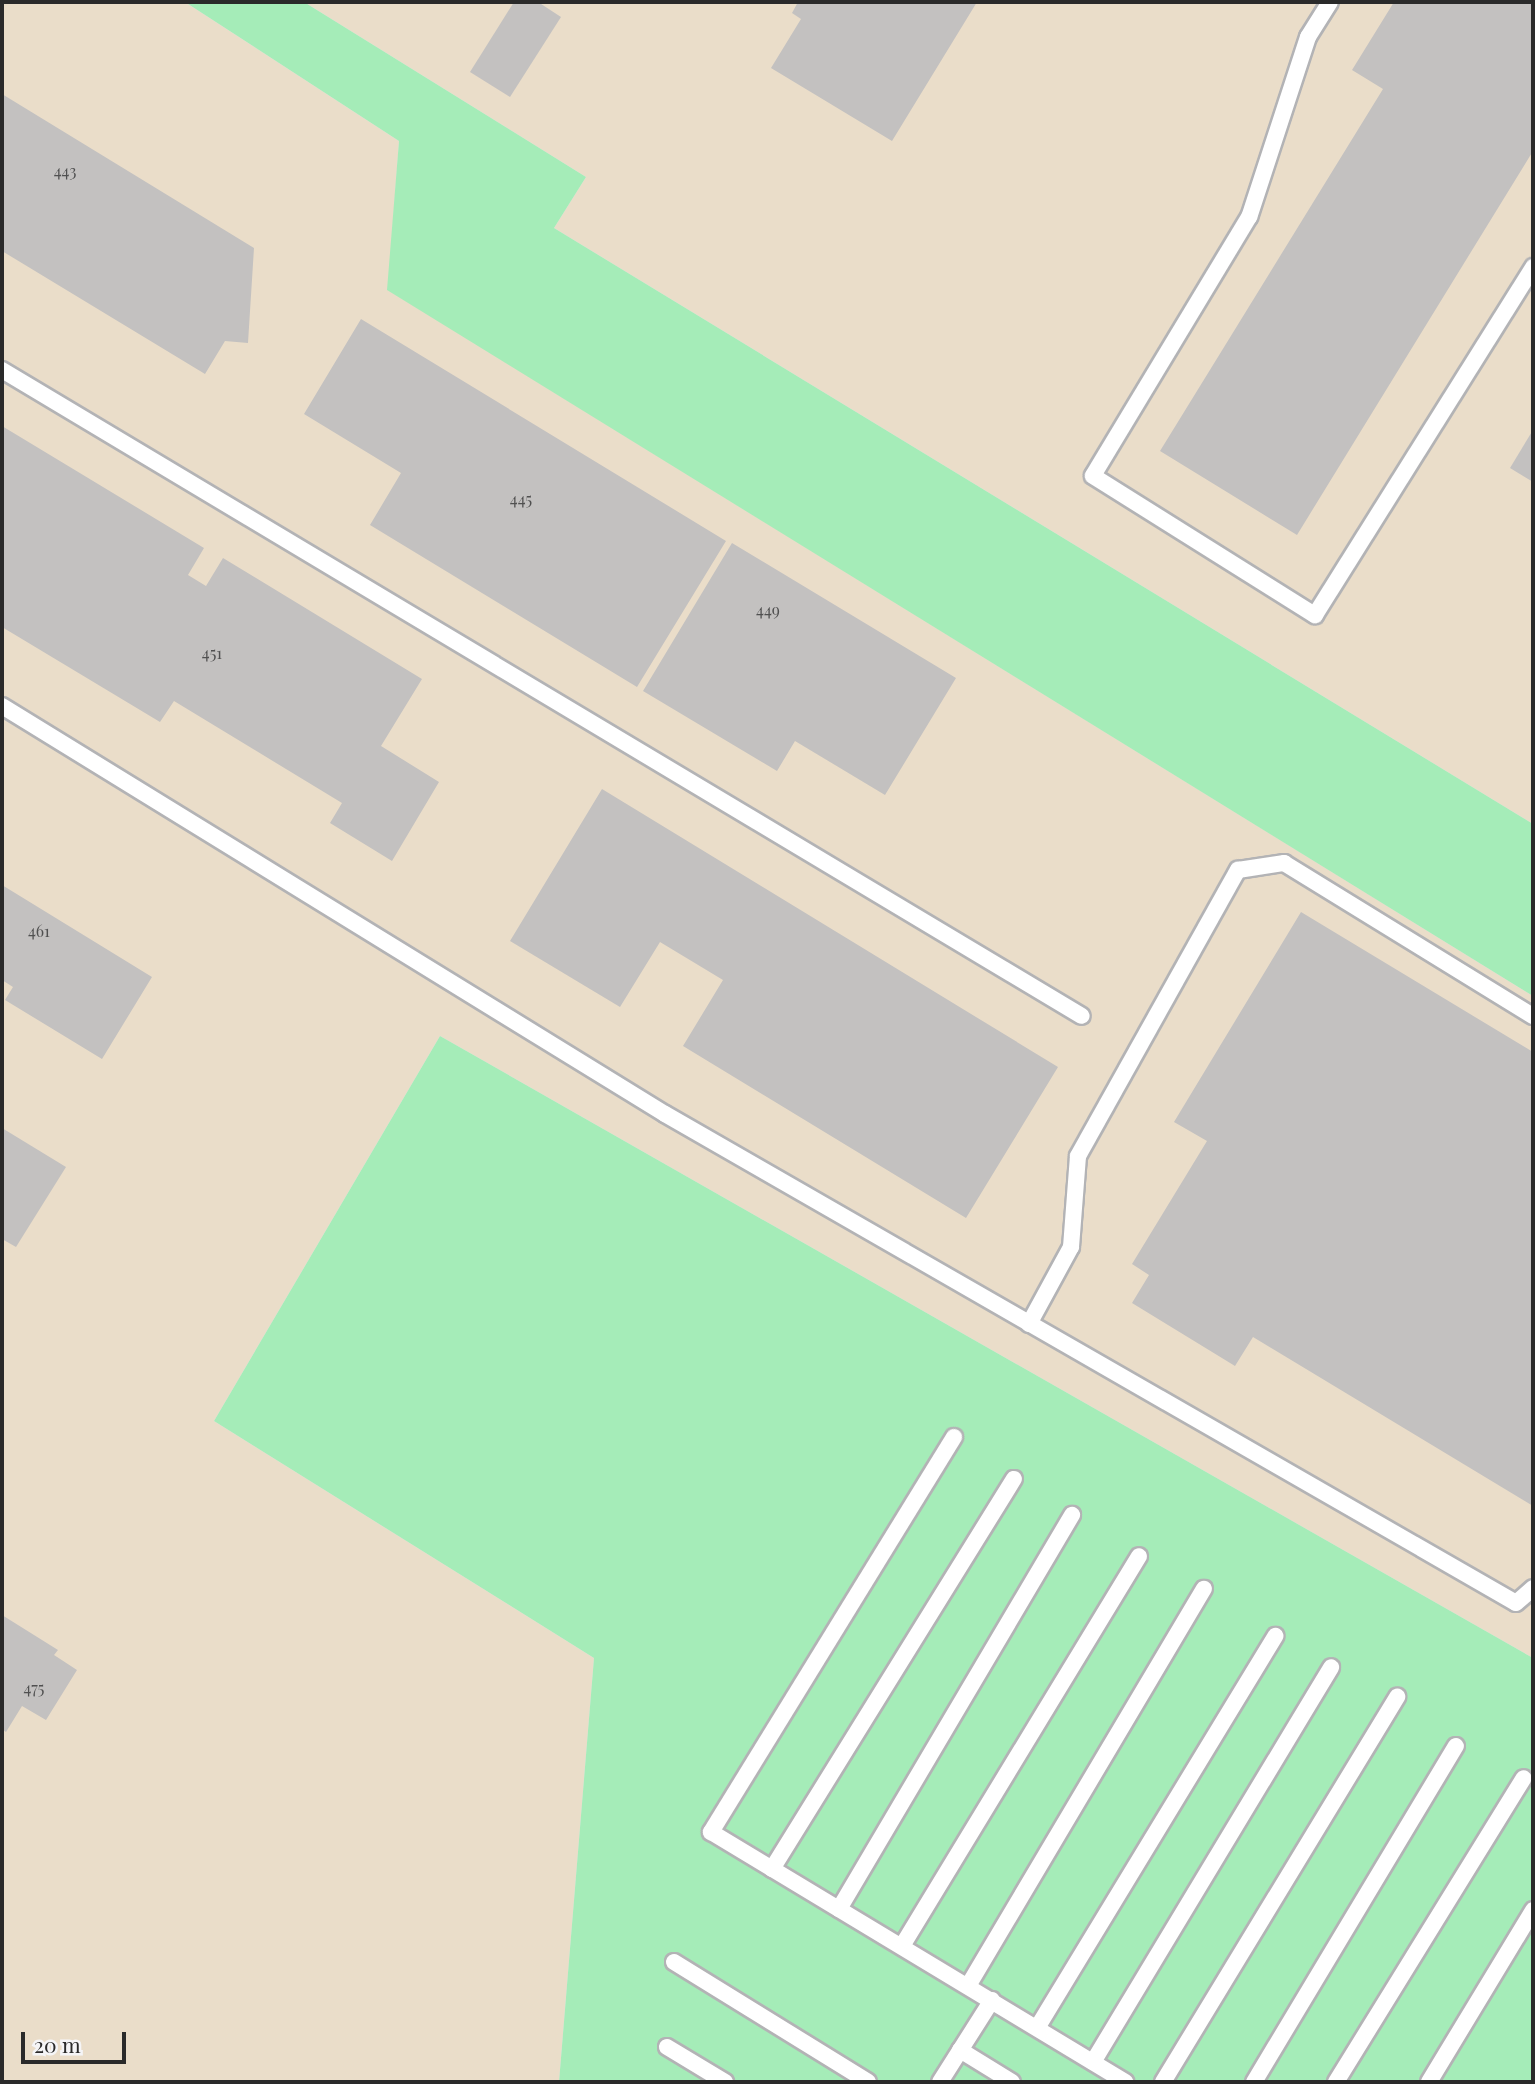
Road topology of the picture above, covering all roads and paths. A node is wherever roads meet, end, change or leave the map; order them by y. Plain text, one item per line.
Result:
1 (1330, 2) edge
2 (1533, 267) edge
3 (2, 370) edge
4 (2, 706) edge
5 (1082, 1016) dead end
6 (1533, 1016) edge
7 (1029, 1324) junction
8 (954, 1437) dead end
9 (1014, 1479) dead end
10 (1072, 1515) dead end
11 (1139, 1556) dead end
12 (1533, 1588) edge
13 (1204, 1589) dead end
14 (1275, 1636) dead end
15 (1331, 1667) dead end
16 (1396, 1697) dead end
17 (1456, 1746) dead end
18 (1524, 1778) dead end
19 (772, 1868) junction
20 (839, 1909) junction
21 (1533, 1910) edge
22 (902, 1946) junction
23 (674, 1962) dead end
24 (968, 1986) junction
25 (992, 2000) junction
26 (1037, 2028) junction
27 (667, 2047) dead end
28 (960, 2050) junction
29 (1093, 2062) junction
30 (725, 2082) edge
31 (868, 2082) edge
32 (940, 2082) edge
33 (1013, 2082) edge
34 (1126, 2082) edge
35 (1163, 2082) edge
36 (1254, 2082) edge
37 (1336, 2082) edge
38 (1429, 2082) edge

1 - 2 lane
3 - 5 lane
4 - 7 lane
6 - 7 lane
7 - 12 lane
8 - 19 lane
9 - 19 lane
10 - 20 lane
11 - 22 lane
13 - 24 lane
14 - 26 lane
15 - 29 lane
16 - 35 lane
17 - 36 lane
18 - 37 lane
19 - 20 lane
20 - 22 lane
21 - 38 lane
22 - 24 lane
23 - 31 lane
24 - 25 lane
25 - 26 lane
25 - 28 lane
26 - 29 lane
27 - 30 lane
28 - 32 lane
28 - 33 lane
29 - 34 lane

